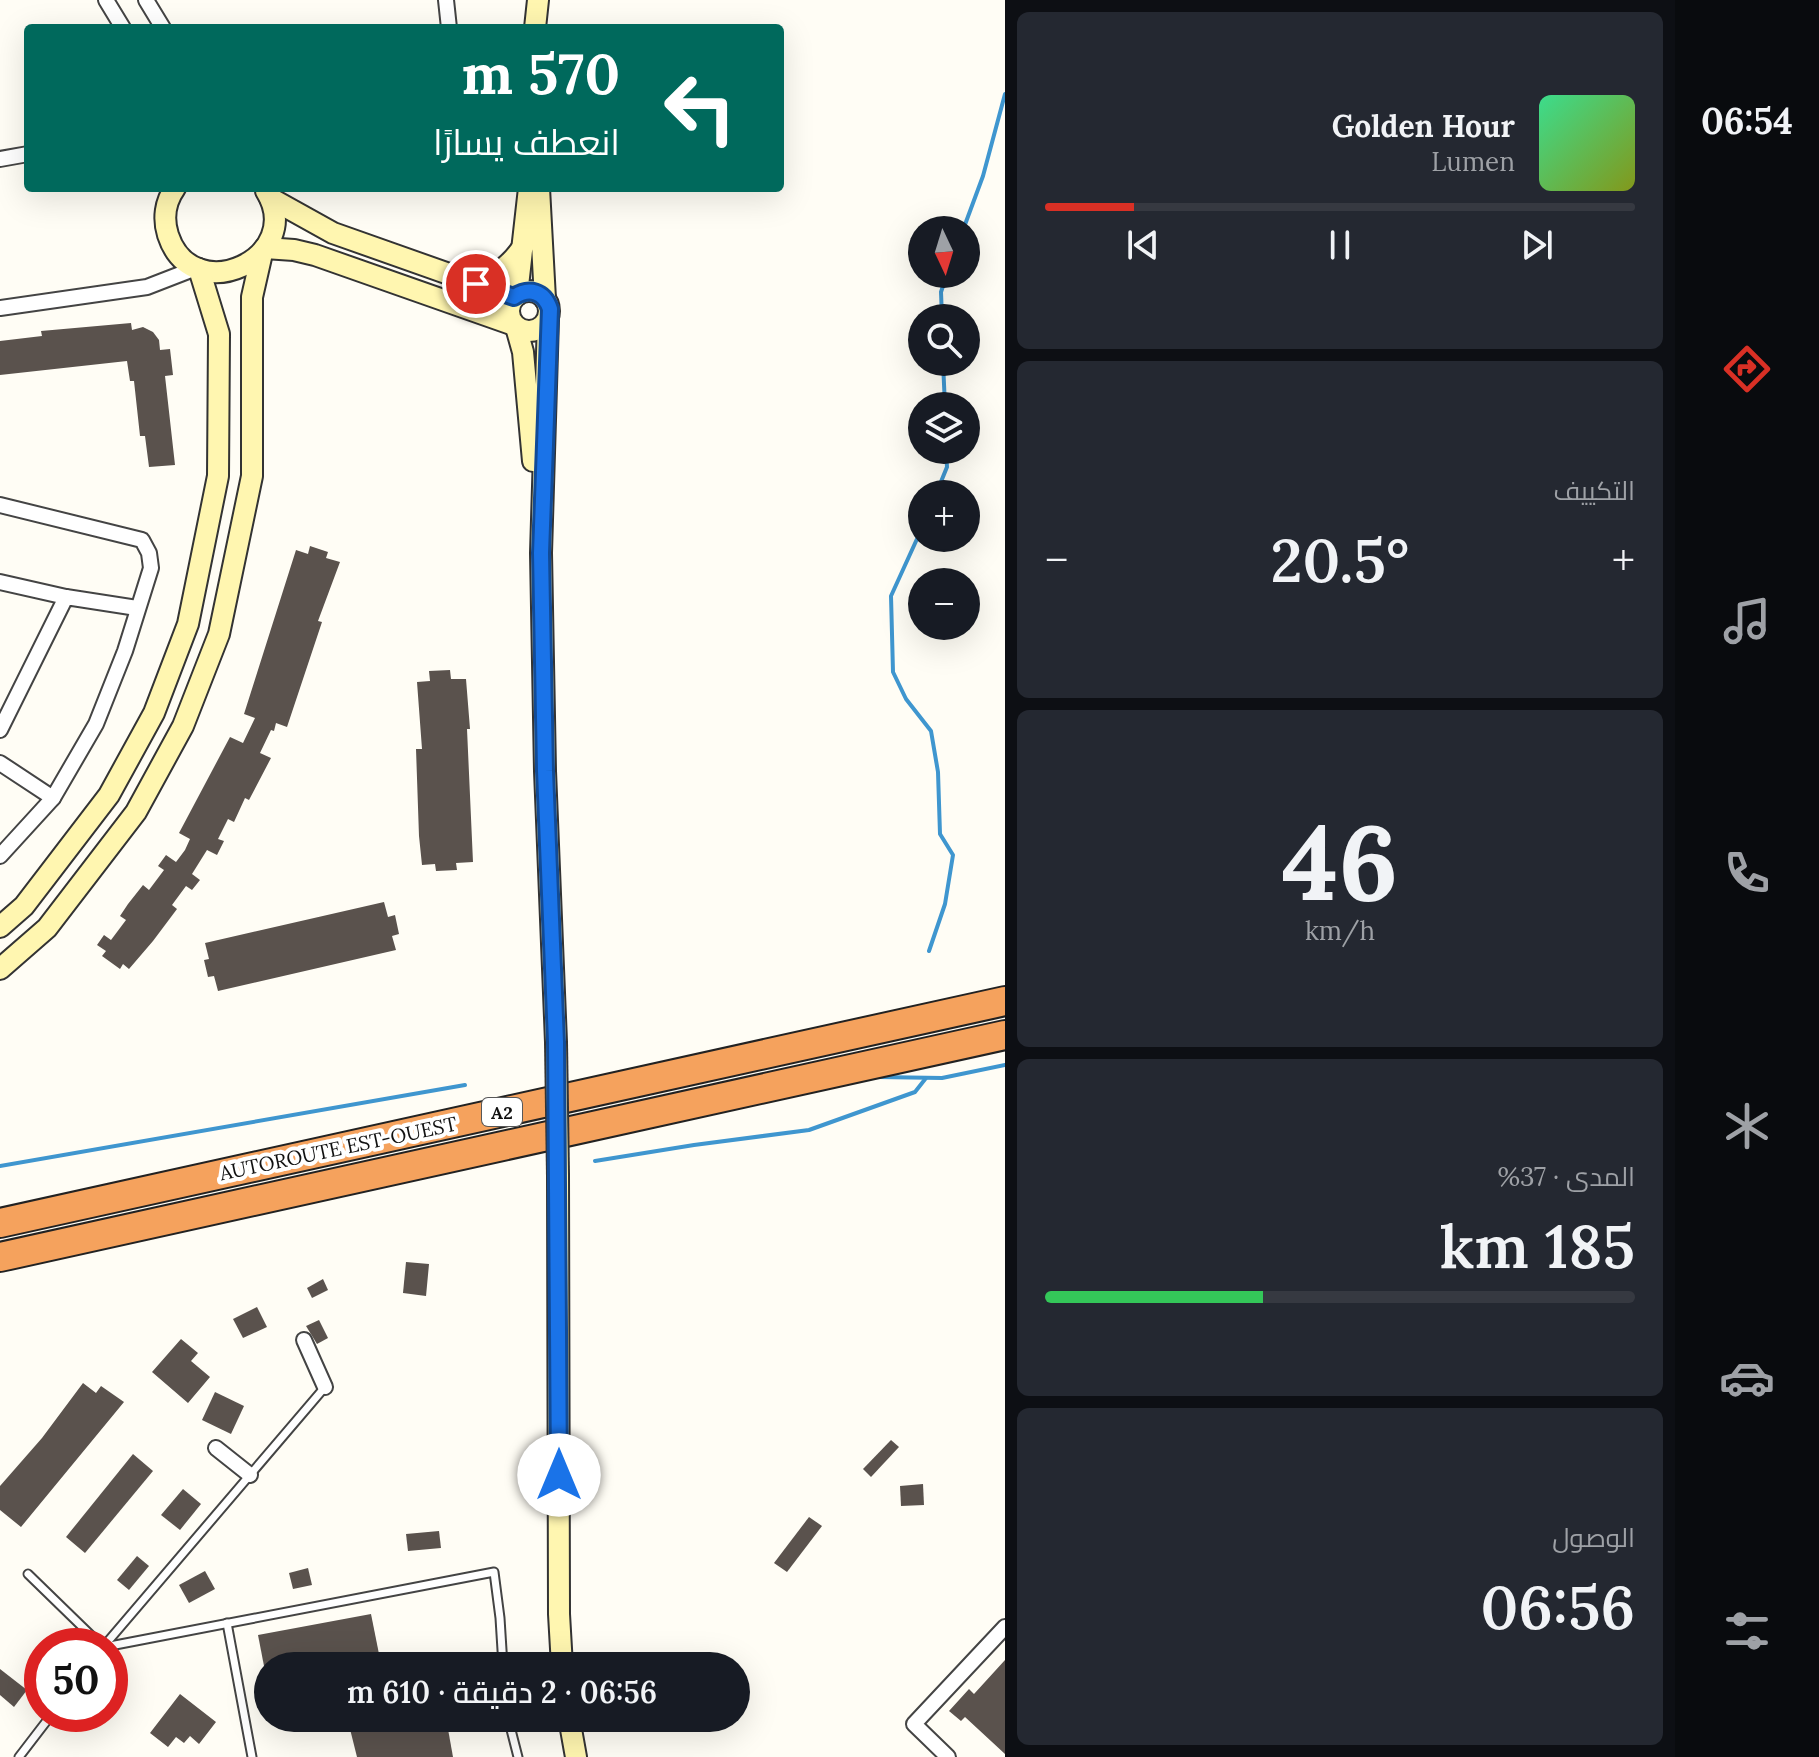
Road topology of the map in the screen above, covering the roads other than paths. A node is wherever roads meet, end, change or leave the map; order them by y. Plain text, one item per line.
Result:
1 (106, 0) edge
2 (146, 0) edge
3 (446, 0) edge
4 (538, 0) edge
5 (121, 24) edge
6 (161, 24) edge
7 (449, 24) edge
8 (535, 24) edge
9 (24, 155) edge
10 (0, 159) edge
11 (173, 192) edge
12 (529, 192) edge
13 (539, 192) edge
14 (267, 193) edge
15 (524, 245) junction
16 (263, 250) junction
17 (198, 268) junction
18 (476, 284) junction
19 (516, 296) junction
20 (545, 299) junction
21 (0, 308) edge
22 (484, 314) junction
23 (548, 320) junction
24 (515, 326) junction
25 (525, 376) junction
26 (0, 505) edge
27 (541, 553) junction
28 (0, 582) edge
29 (66, 597) junction
30 (137, 608) junction
31 (0, 730) edge
32 (0, 763) edge
33 (53, 798) junction
34 (0, 856) edge
35 (0, 927) edge
36 (0, 969) edge
37 (1005, 1001) edge
38 (1005, 1035) edge
39 (0, 1223) edge
40 (0, 1257) edge
41 (304, 1340) dead end
42 (325, 1387) joint
43 (216, 1448) dead end
44 (250, 1475) junction
45 (28, 1574) dead end
46 (227, 1623) junction
47 (1005, 1627) edge
48 (86, 1628) edge
49 (120, 1628) edge
50 (128, 1642) edge
51 (502, 1652) edge
52 (561, 1652) edge
53 (38, 1732) edge
54 (512, 1732) edge
55 (572, 1732) edge
56 (19, 1757) edge
57 (252, 1757) edge
58 (518, 1757) edge
59 (576, 1757) edge
60 (948, 1757) edge

1 - 5 street
2 - 6 street
3 - 7 street
4 - 8 main road
9 - 10 street
11 - 17 main road
12 - 15 main road
13 - 20 main road
14 - 16 main road
14 - 18 main road
15 - 18 main road
15 - 19 main road
16 - 17 main road
16 - 22 main road
16 - 36 main road
17 - 21 street
17 - 35 main road
18 - 19 main road
19 - 20 main road
19 - 24 main road
20 - 23 main road
22 - 24 main road
22 - 25 main road
23 - 24 main road
23 - 27 main road
24 - 25 main road
25 - 27 main road
26 - 30 street
27 - 52 main road, bridge
28 - 29 street
29 - 30 street
29 - 31 street
30 - 33 street
32 - 33 street
33 - 34 street
37 - 39 highway, AUTOROUTE EST-OUEST / A2
38 - 40 highway, AUTOROUTE EST-OUEST / A2
41 - 42 street
42 - 44 lane
43 - 44 street
44 - 49 lane
45 - 48 lane
46 - 50 lane
46 - 51 lane
46 - 57 lane
47 - 60 street
53 - 56 lane
54 - 58 lane
55 - 59 main road

